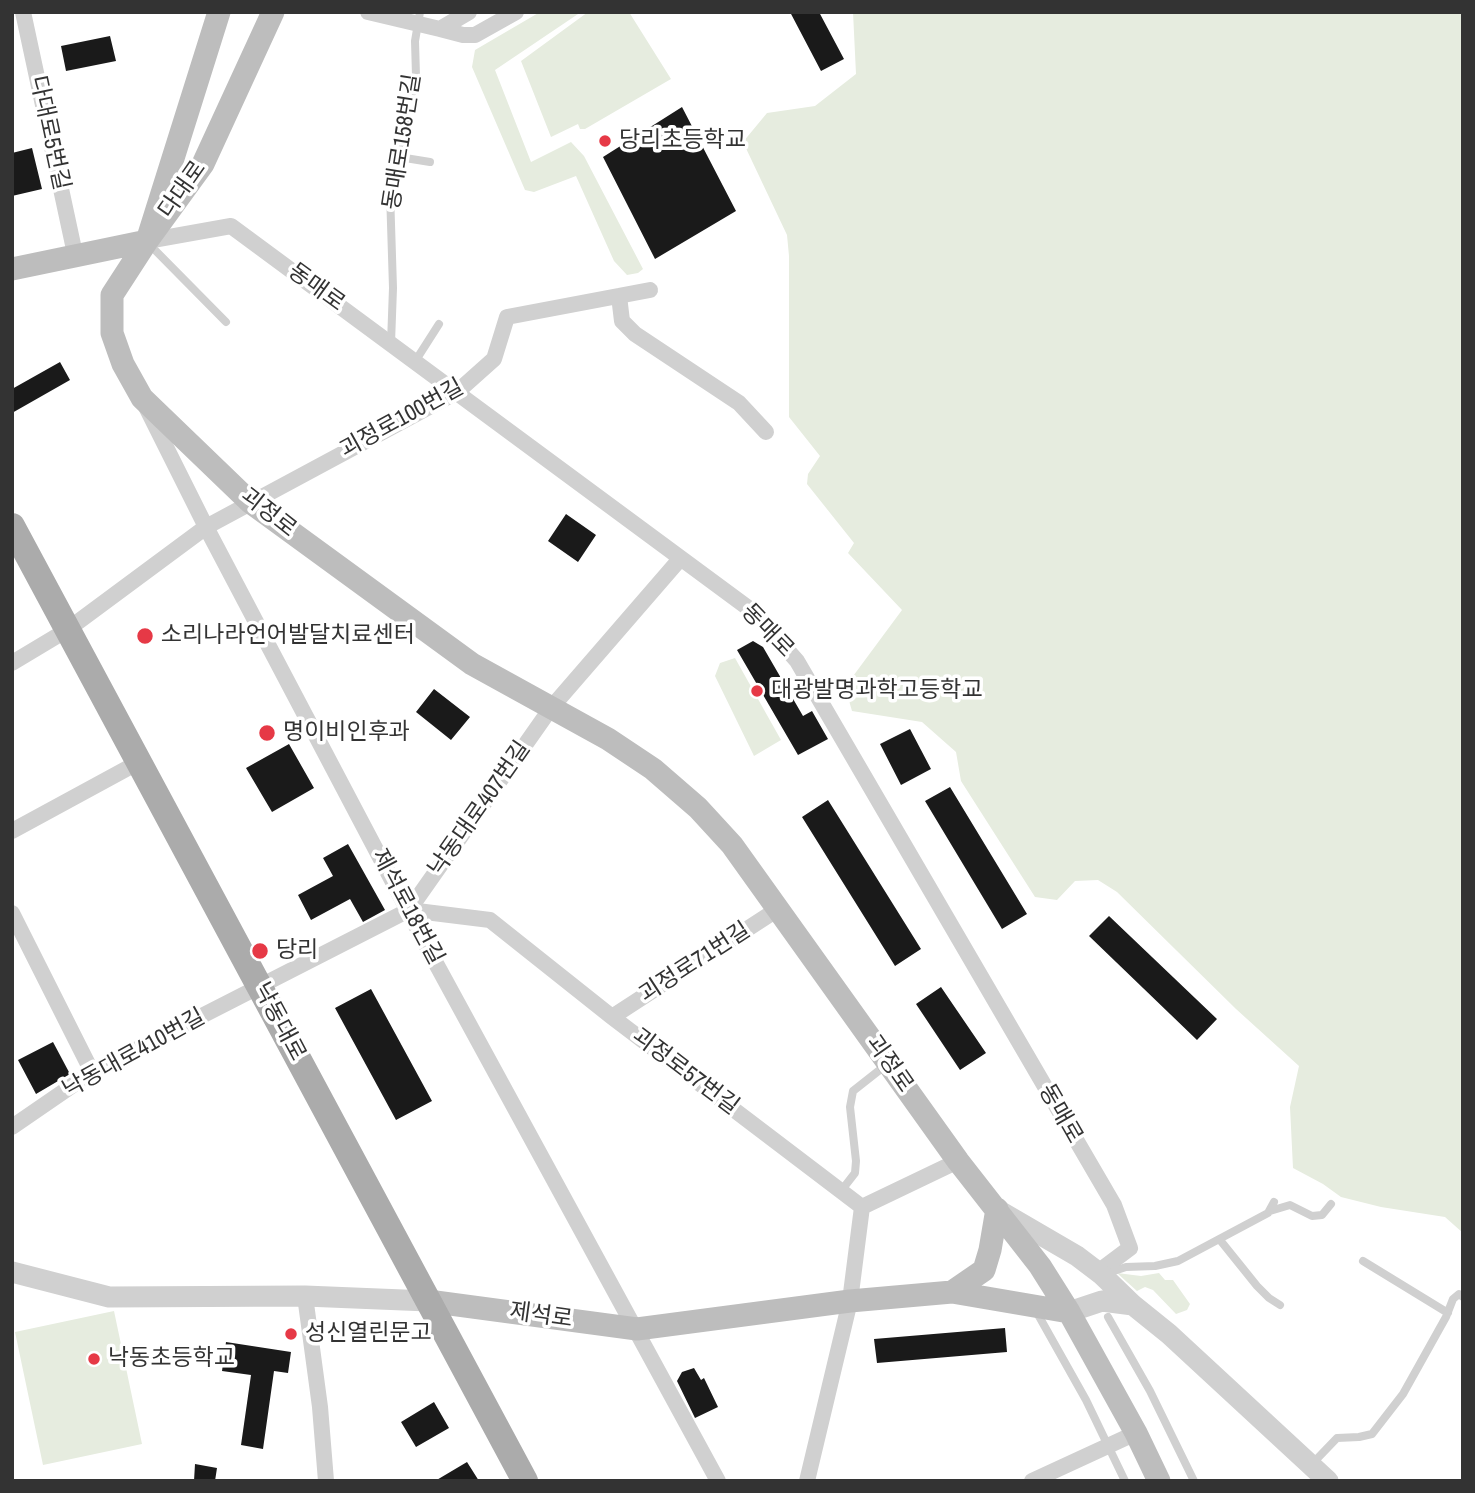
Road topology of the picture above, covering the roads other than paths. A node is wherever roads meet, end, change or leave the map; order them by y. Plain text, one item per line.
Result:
1 (23, 12) edge
2 (219, 12) edge
3 (273, 12) edge
4 (368, 12) edge
5 (469, 12) edge
6 (516, 12) edge
7 (418, 19) edge
8 (440, 29) junction
9 (399, 157) junction
10 (430, 162) dead end
11 (146, 242) junction
12 (75, 254) junction
13 (12, 269) edge
14 (650, 290) dead end
15 (619, 296) junction
16 (226, 322) dead end
17 (439, 324) dead end
18 (391, 343) junction
19 (415, 360) junction
20 (457, 392) junction
21 (142, 398) junction
22 (766, 432) dead end
23 (250, 502) junction
24 (12, 526) edge
25 (206, 527) junction
26 (680, 559) junction
27 (67, 630) junction
28 (12, 663) edge
29 (551, 708) junction
30 (139, 762) junction
31 (12, 831) edge
32 (778, 909) junction
33 (409, 911) junction
34 (12, 913) edge
35 (259, 986) junction
36 (612, 1017) junction
37 (888, 1063) junction
38 (92, 1072) junction
39 (12, 1127) edge
40 (958, 1161) junction
41 (841, 1191) junction
42 (1331, 1203) dead end
43 (862, 1207) junction
44 (996, 1209) junction
45 (1220, 1240) junction
46 (1363, 1261) dead end
47 (12, 1272) edge
48 (1100, 1274) junction
49 (952, 1292) junction
50 (305, 1296) junction
51 (1463, 1297) edge
52 (428, 1301) junction
53 (850, 1301) junction
54 (1033, 1305) junction
55 (1133, 1305) junction
56 (1280, 1305) dead end
57 (1069, 1312) junction
58 (1448, 1313) junction
59 (1108, 1317) dead end
60 (637, 1329) junction
61 (1136, 1433) junction
62 (1108, 1446) junction
63 (1311, 1465) junction
64 (326, 1481) edge
65 (525, 1481) edge
66 (718, 1481) edge
67 (807, 1481) edge
68 (1032, 1481) edge
69 (1125, 1481) edge
70 (1158, 1481) edge
71 (1194, 1481) edge
72 (1328, 1481) edge

1 - 12 street, 다대로5번길
2 - 11 main road, 괴정로
3 - 11 main road, 다대로
4 - 7 street
5 - 8 street
6 - 8 street
7 - 8 street
7 - 9 lane, 동매로158번길
9 - 10 lane
9 - 18 lane, 동매로158번길
11 - 12 main road, 다대로
11 - 16 lane
11 - 18 street, 동매로
11 - 21 main road, 괴정로
12 - 13 main road, 다대로
14 - 15 street, 괴정로100번길
15 - 20 street, 괴정로100번길
15 - 22 street
17 - 19 lane
18 - 19 street, 동매로
19 - 20 street, 동매로
20 - 23 street, 괴정로100번길
20 - 26 street, 동매로
21 - 23 main road, 괴정로
21 - 25 street, 제석로18번길
23 - 25 street
23 - 29 main road, 괴정로
24 - 27 main road, 낙동대로
25 - 27 street
25 - 33 street, 제석로18번길
26 - 29 street
26 - 48 street, 동매로
27 - 28 street
27 - 30 main road, 낙동대로
29 - 32 main road, 괴정로
29 - 33 street, 낙동대로407번길
30 - 31 street
30 - 35 main road, 낙동대로
32 - 36 street, 괴정로71번길
32 - 37 main road, 괴정로
33 - 35 street, 낙동대로407번길
33 - 36 street, 괴정로57번길
33 - 60 street, 제석로18번길
34 - 38 street
35 - 38 street, 낙동대로410번길
35 - 52 main road, 낙동대로
36 - 41 street, 괴정로57번길
37 - 40 main road, 괴정로
37 - 41 lane
38 - 39 street, 낙동대로410번길
40 - 43 street
40 - 44 main road, 괴정로
41 - 43 street, 괴정로57번길
42 - 45 lane
43 - 53 street
44 - 48 street
44 - 49 main road
44 - 57 main road, 괴정로
45 - 48 lane
45 - 56 lane
46 - 58 lane
47 - 50 street, 제석로
48 - 55 street
49 - 53 main road, 제석로
49 - 54 main road, 제석로
50 - 52 street, 제석로
50 - 64 street
51 - 58 lane
52 - 60 main road, 제석로
52 - 65 main road, 낙동대로
53 - 60 main road, 제석로
53 - 67 street
54 - 57 main road, 제석로
54 - 62 lane
55 - 57 street
55 - 63 street
57 - 61 main road, 괴정로
58 - 63 lane
59 - 71 lane
60 - 66 street, 제석로18번길
61 - 62 street
61 - 70 main road, 괴정로
62 - 68 street
62 - 69 lane
63 - 72 street

